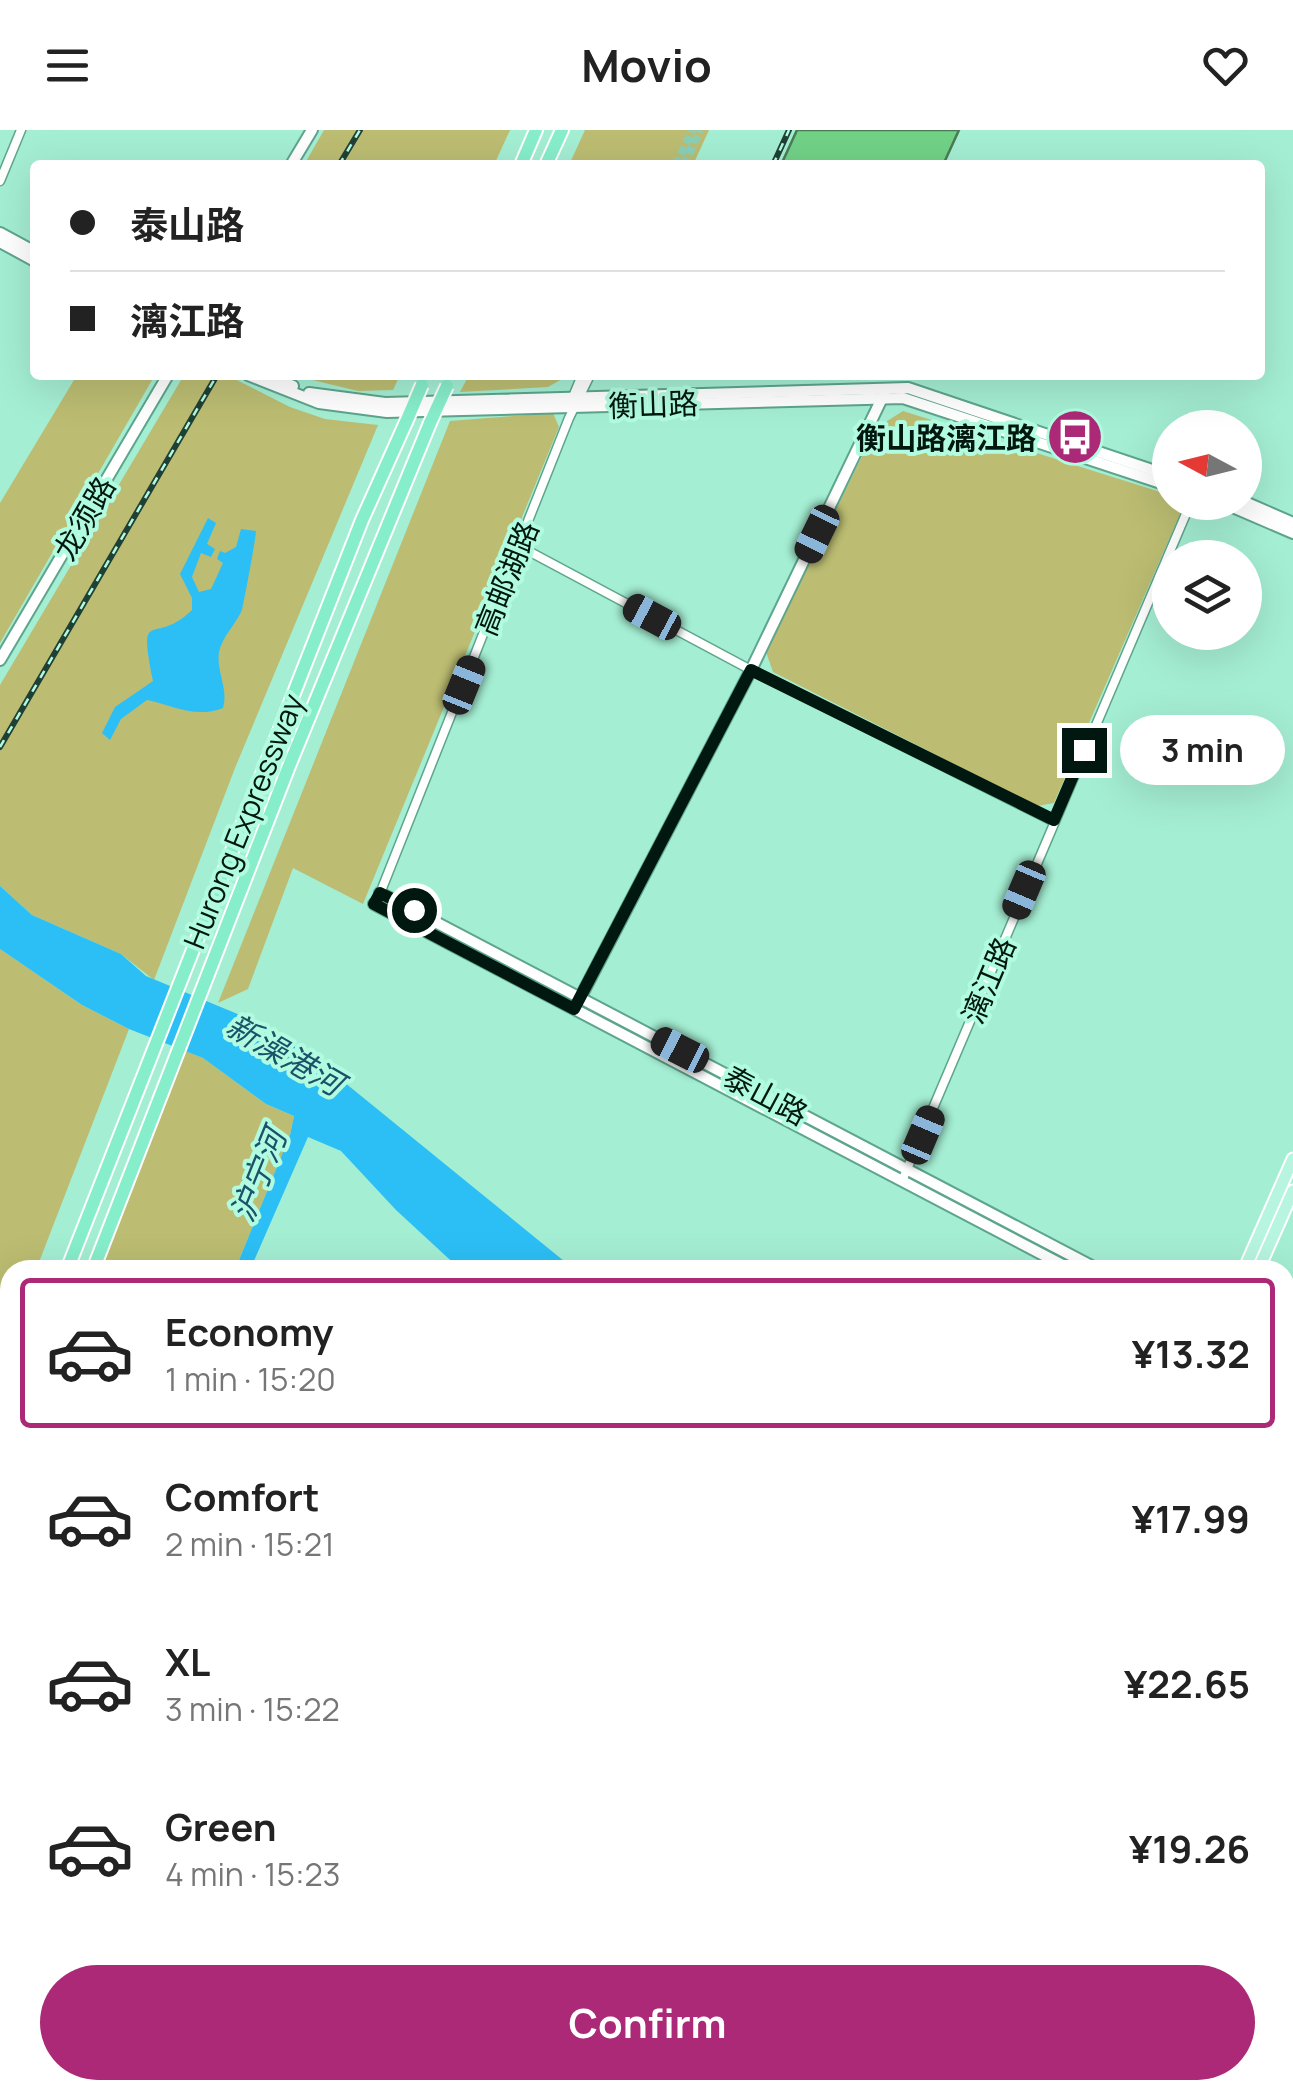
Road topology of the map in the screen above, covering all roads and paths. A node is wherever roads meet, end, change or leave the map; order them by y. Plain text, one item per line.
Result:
1 (21, 130) edge
2 (312, 130) edge
3 (536, 130) edge
4 (562, 130) edge
5 (294, 160) edge
6 (523, 160) edge
7 (548, 160) edge
8 (0, 180) edge
9 (0, 233) edge
10 (0, 242) edge
11 (30, 249) edge
12 (30, 258) edge
13 (165, 380) edge
14 (261, 380) edge
15 (278, 380) edge
16 (424, 380) edge
17 (449, 380) edge
18 (581, 380) edge
19 (587, 380) edge
20 (886, 392) junction
21 (574, 405) junction
22 (1152, 470) edge
23 (1152, 480) edge
24 (1262, 509) edge
25 (1183, 520) edge
26 (1262, 520) edge
27 (1293, 523) edge
28 (1293, 533) edge
29 (519, 546) junction
30 (0, 660) edge
31 (751, 670) junction
32 (1054, 820) junction
33 (378, 899) junction
34 (581, 998) junction
35 (574, 1009) junction
36 (1293, 1159) edge
37 (909, 1170) junction
38 (902, 1181) junction
39 (1293, 1191) edge
40 (71, 1260) edge
41 (97, 1260) edge
42 (1053, 1260) edge
43 (1079, 1260) edge
44 (1248, 1260) edge
45 (1262, 1260) edge

1 - 8 street
2 - 5 street
3 - 6 highway
4 - 7 highway
9 - 11 street
10 - 12 street
13 - 30 street, 龙须路
14 - 21 street, 衡山路
15 - 21 street, 衡山路
16 - 40 highway, Hurong Expressway, bridge
17 - 41 highway, Hurong Expressway, bridge
18 - 21 street, 高邮湖路
19 - 21 street, 高邮湖路
20 - 21 street, 衡山路
20 - 22 street, 衡山路
20 - 23 street, 衡山路
20 - 31 street
21 - 29 street, 高邮湖路
24 - 27 street
25 - 32 street, 漓江路
26 - 28 street
29 - 31 street
29 - 33 street, 高邮湖路
31 - 32 street
31 - 34 street
32 - 37 street, 漓江路
33 - 34 street, 泰山路
33 - 35 street, 泰山路
34 - 35 street
34 - 37 street, 泰山路
35 - 38 street, 泰山路
36 - 44 main road
37 - 38 street, 漓江路
37 - 43 street, 泰山路
38 - 42 street, 泰山路
39 - 45 main road

